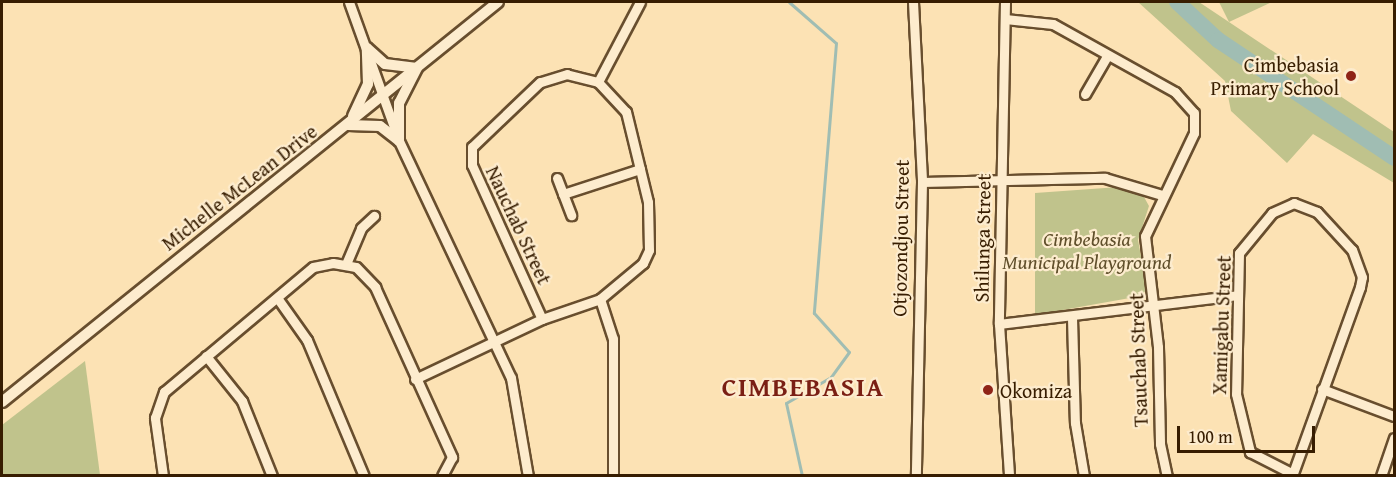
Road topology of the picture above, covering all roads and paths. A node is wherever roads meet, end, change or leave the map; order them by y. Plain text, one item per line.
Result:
1 (349, 2) edge
2 (498, 2) edge
3 (640, 2) edge
4 (913, 2) edge
5 (1005, 2) edge
6 (1005, 20) junction
7 (367, 48) junction
8 (1107, 56) junction
9 (417, 68) junction
10 (598, 82) junction
11 (1085, 94) dead end
12 (382, 96) junction
13 (345, 126) junction
14 (399, 141) junction
15 (640, 169) junction
16 (556, 178) dead end
17 (1001, 182) junction
18 (922, 183) junction
19 (563, 194) junction
20 (1162, 195) junction
21 (571, 215) dead end
22 (374, 216) dead end
23 (346, 264) junction
24 (1237, 296) junction
25 (278, 299) junction
26 (600, 299) junction
27 (1153, 302) junction
28 (1072, 318) junction
29 (542, 319) junction
30 (999, 324) junction
31 (494, 340) junction
32 (206, 356) junction
33 (415, 379) junction
34 (1323, 389) junction
35 (2, 402) edge
36 (1395, 416) edge
37 (1395, 438) edge
38 (1292, 475) edge
39 (163, 476) edge
40 (272, 476) edge
41 (364, 476) edge
42 (442, 476) edge
43 (528, 476) edge
44 (613, 476) edge
45 (916, 476) edge
46 (1009, 476) edge
47 (1084, 476) edge
48 (1167, 476) edge
49 (1381, 476) edge

1 - 7 street
2 - 9 street, Michelle McLean Drive
3 - 10 street
4 - 18 street, Otjozondjou Street
5 - 6 street, Shilunga Street
6 - 8 street, Tsauchab Street
6 - 17 street, Shilunga Street
7 - 9 street
7 - 12 street
7 - 13 street
8 - 11 street
8 - 20 street, Tsauchab Street
9 - 12 street, Michelle McLean Drive
9 - 14 street
10 - 15 street
10 - 29 street, Nauchab Street
12 - 13 street, Michelle McLean Drive
12 - 14 street
13 - 14 street
13 - 35 street, Michelle McLean Drive
14 - 31 street
15 - 19 street
15 - 26 street
16 - 19 street
17 - 18 street
17 - 20 street
17 - 30 street, Shilunga Street
18 - 45 street, Otjozondjou Street
19 - 21 street
20 - 27 street, Tsauchab Street
22 - 23 street
23 - 25 street
23 - 33 street
24 - 27 street
24 - 34 street, Xamigabu Street
24 - 38 street, Xamigabu Street
25 - 32 street
25 - 41 street
26 - 29 street
26 - 44 street
27 - 28 street
27 - 48 street, Tsauchab Street
28 - 30 street
28 - 47 street
29 - 31 street
30 - 46 street, Shilunga Street
31 - 33 street
31 - 43 street
32 - 39 street
32 - 40 street
33 - 42 street
34 - 36 street
34 - 38 street, Xamigabu Street
37 - 49 street

